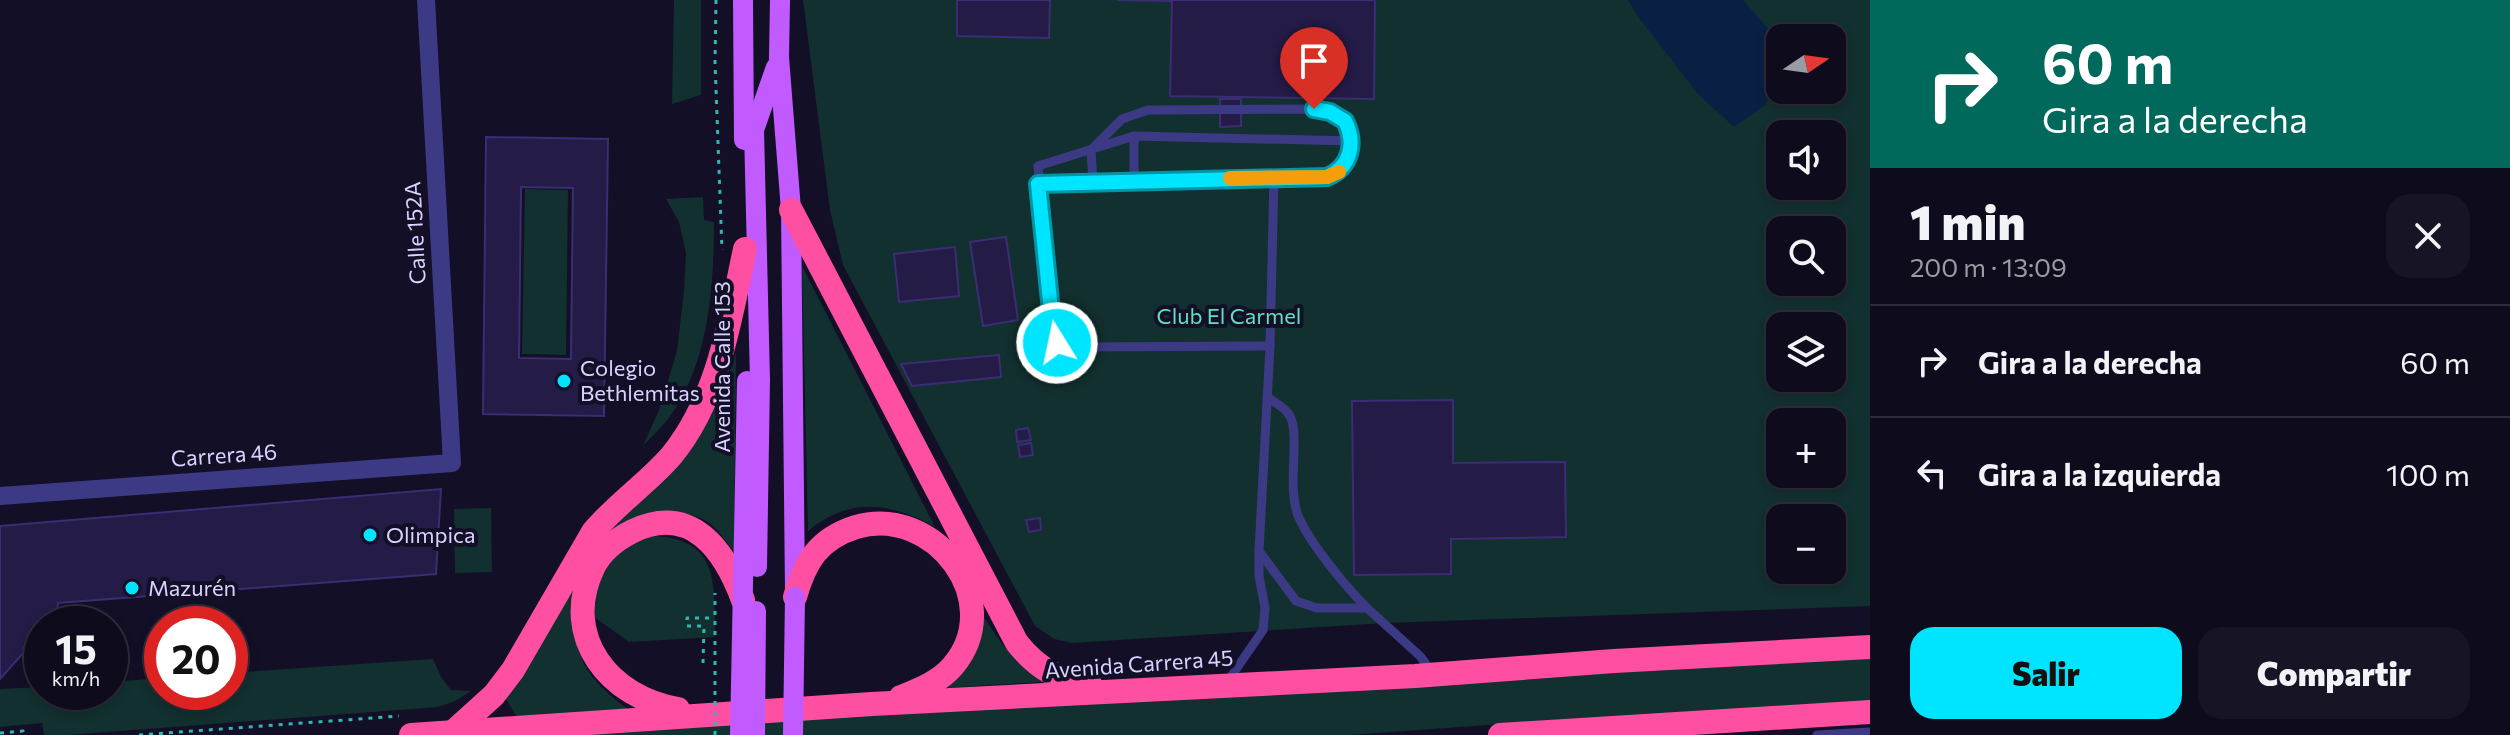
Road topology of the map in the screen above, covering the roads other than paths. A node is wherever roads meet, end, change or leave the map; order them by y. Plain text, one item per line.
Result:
1 (426, 0) edge
2 (743, 0) edge
3 (780, 0) edge
4 (779, 57) junction
5 (1134, 136) junction
6 (1352, 141) junction
7 (1091, 150) junction
8 (1274, 177) junction
9 (1134, 181) junction
10 (1093, 182) junction
11 (1038, 184) junction
12 (791, 210) junction
13 (745, 249) junction
14 (1270, 346) junction
15 (753, 380) junction
16 (1267, 397) junction
17 (452, 463) joint
18 (0, 496) edge
19 (1259, 551) junction
20 (795, 597) junction
21 (743, 600) junction
22 (1367, 608) junction
23 (1870, 647) edge
24 (1434, 675) junction
25 (1227, 684) junction
26 (1141, 690) junction
27 (872, 704) junction
28 (1870, 712) edge
29 (718, 725) edge
30 (406, 726) edge
31 (1870, 732) edge
32 (452, 733) junction
33 (740, 735) edge
34 (755, 735) edge
35 (793, 735) edge
36 (1500, 735) edge
37 (1817, 735) edge

1 - 17 street, Calle 152A
2 - 13 main road, Avenida Calle 153
3 - 4 main road, Avenida Calle 153
4 - 12 main road, Avenida Calle 153
4 - 15 main road, Avenida Calle 153
5 - 6 lane
5 - 7 lane
5 - 9 lane
6 - 7 lane
6 - 8 lane
7 - 10 lane
7 - 11 lane
8 - 9 lane
8 - 14 lane
9 - 10 lane
10 - 11 lane
11 - 14 lane
12 - 20 main road, Avenida Calle 153
12 - 26 highway
13 - 15 main road, Avenida Calle 153
13 - 32 highway
14 - 16 lane
15 - 21 main road, Avenida Calle 153, bridge
15 - 34 main road, Avenida Calle 153, bridge
16 - 19 lane
16 - 22 lane
17 - 18 street, Carrera 46
19 - 22 lane
19 - 25 lane
20 - 27 highway
20 - 35 main road, Avenida Calle 153, bridge
21 - 29 highway
21 - 33 main road, Avenida Calle 153, bridge
22 - 24 lane
23 - 24 highway, Avenida Carrera 45
24 - 25 highway, Avenida Carrera 45
25 - 26 highway, Avenida Carrera 45
26 - 27 highway, Avenida Carrera 45
27 - 29 highway, Avenida Carrera 45
28 - 36 highway
29 - 32 highway, Avenida Carrera 45
30 - 32 highway, Avenida Carrera 45
31 - 37 lane

